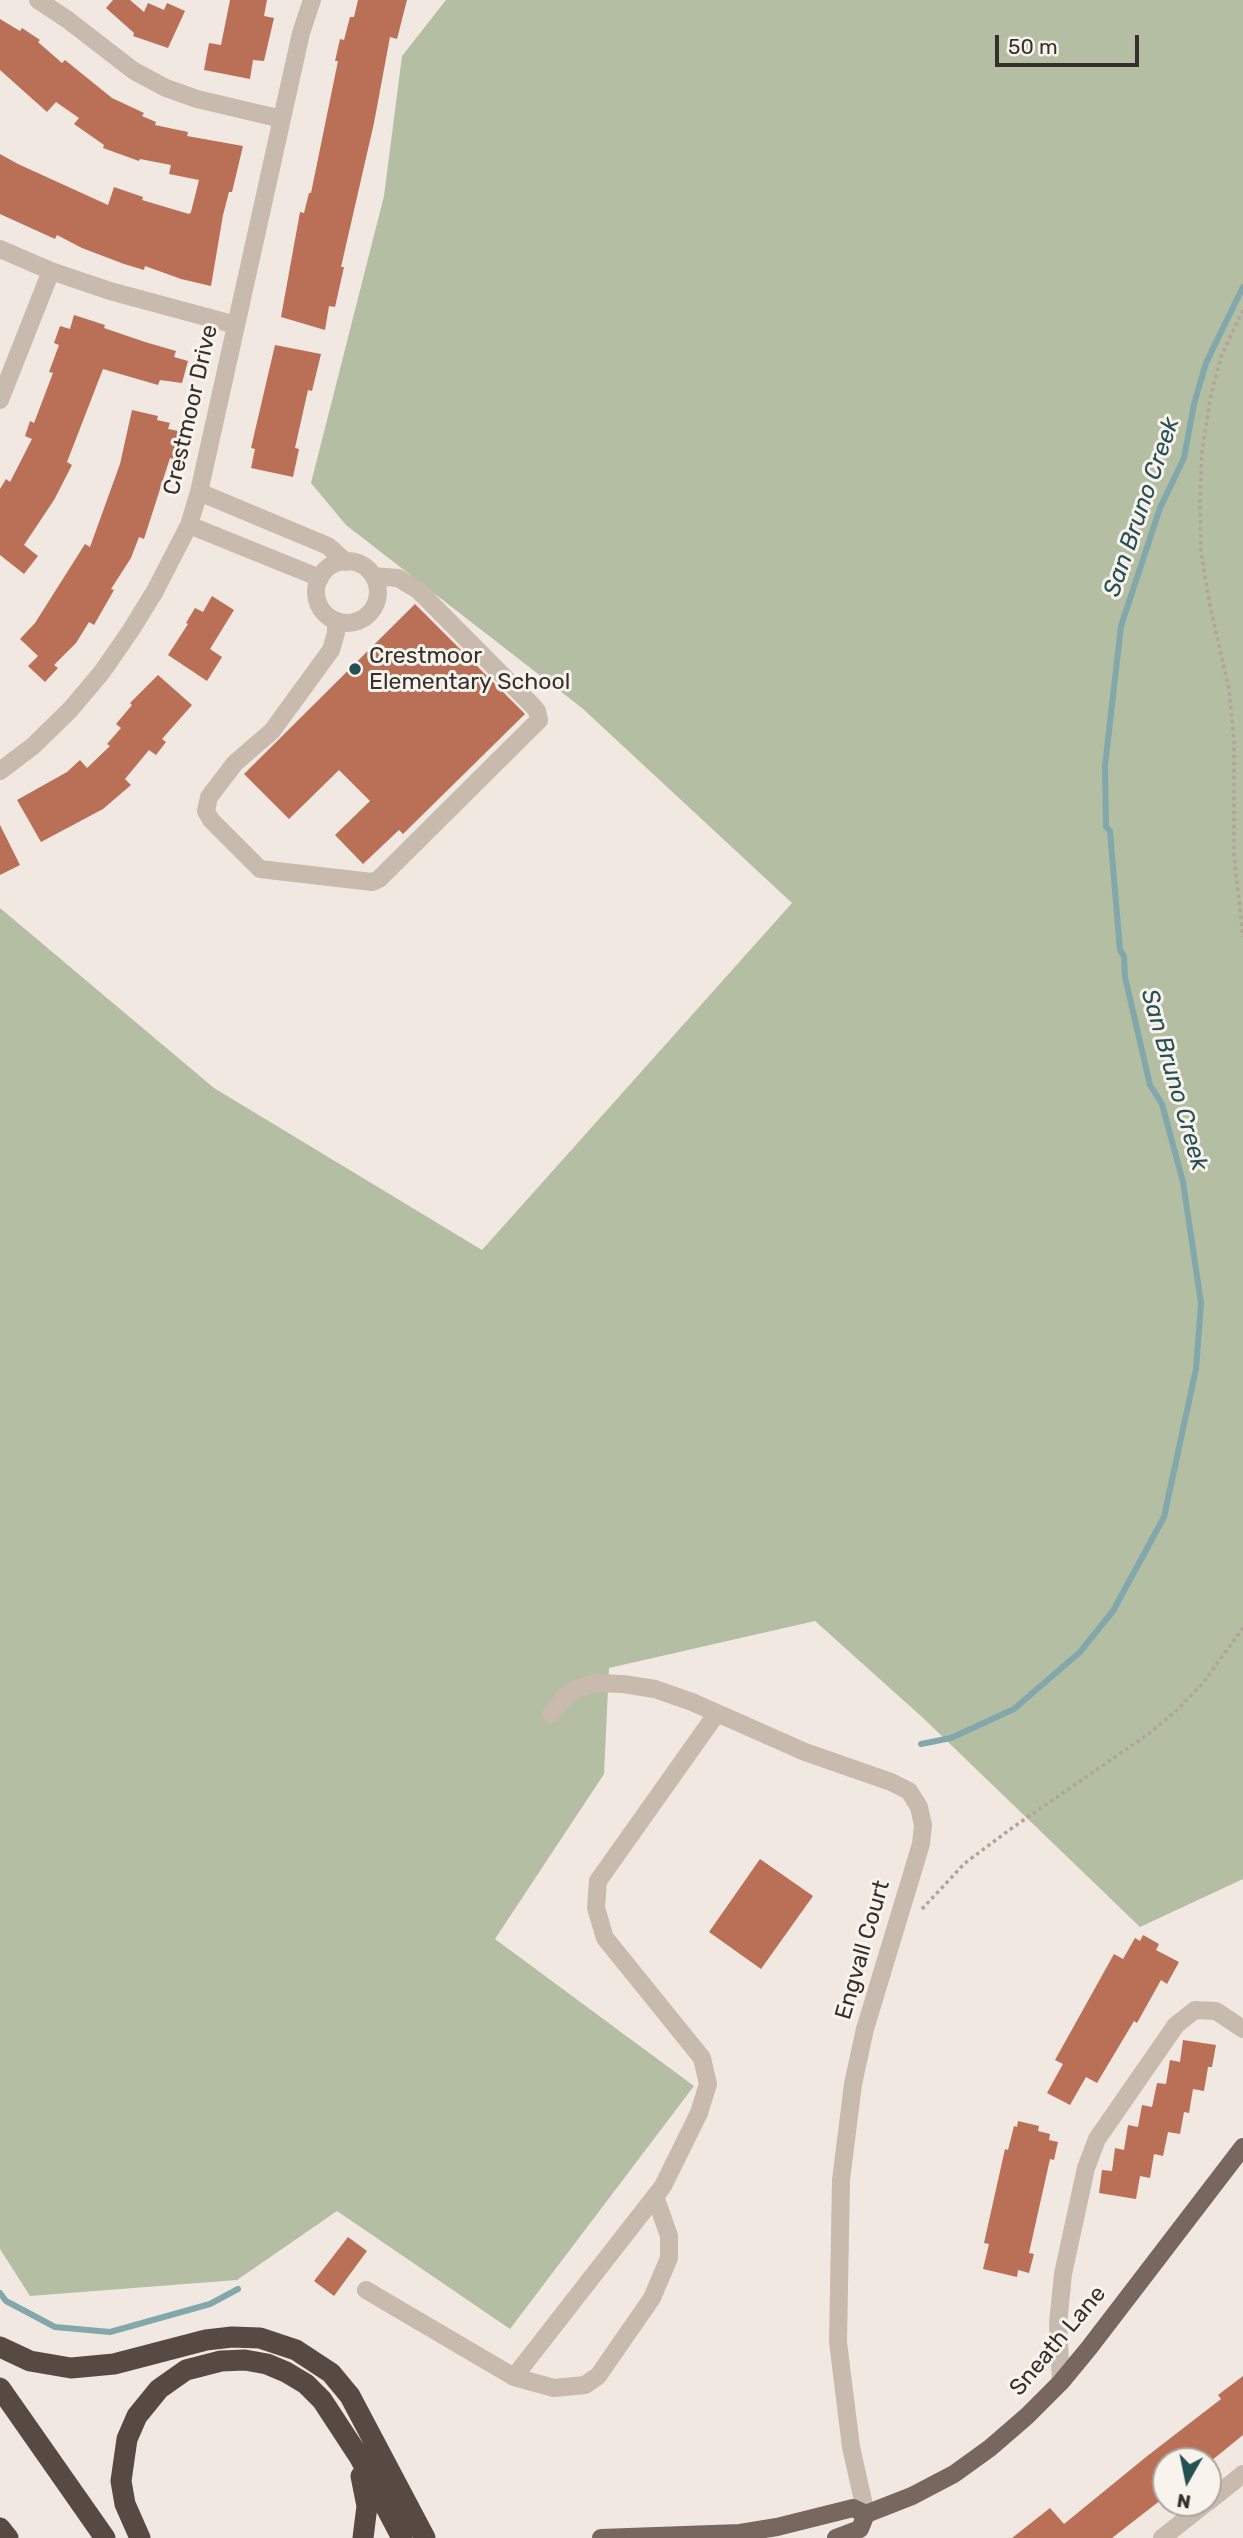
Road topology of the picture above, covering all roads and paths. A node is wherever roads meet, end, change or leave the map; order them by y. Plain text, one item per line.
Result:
1 (38, 0) edge
2 (312, 0) edge
3 (282, 119) junction
4 (0, 249) edge
5 (51, 271) junction
6 (1243, 310) edge
7 (236, 325) junction
8 (0, 400) edge
9 (199, 492) junction
10 (189, 525) junction
11 (346, 562) junction
12 (373, 576) junction
13 (320, 578) junction
14 (336, 621) junction
15 (0, 771) edge
16 (1243, 937) edge
17 (1243, 1628) edge
18 (717, 1713) junction
19 (551, 1714) dead end
20 (919, 1911) dead end
21 (1243, 2029) edge
22 (1243, 2147) edge
23 (655, 2196) junction
24 (366, 2290) dead end
25 (0, 2347) edge
26 (514, 2377) junction
27 (1061, 2382) junction
28 (0, 2388) edge
29 (333, 2417) junction
30 (1243, 2474) edge
31 (1222, 2490) edge
32 (866, 2514) junction
33 (1188, 2517) edge
34 (0, 2528) edge
35 (8, 2538) edge
36 (105, 2538) edge
37 (140, 2538) edge
38 (363, 2538) edge
39 (402, 2538) edge
40 (425, 2538) edge
41 (601, 2538) edge
42 (836, 2538) edge
43 (1162, 2538) edge

1 - 3 street
2 - 3 street, Crestmoor Drive
3 - 7 street, Crestmoor Drive
4 - 5 street
5 - 7 street
5 - 8 street
6 - 16 path
7 - 9 street, Crestmoor Drive
9 - 10 street, Crestmoor Drive
9 - 11 street
10 - 13 street
10 - 15 street, Crestmoor Drive
11 - 12 street
11 - 13 street
12 - 14 street
12 - 14 street
13 - 14 street
17 - 20 path
18 - 19 street, Engvall Court
18 - 23 street
18 - 32 street, Engvall Court
21 - 27 street
22 - 27 main road, Sneath Lane
23 - 26 street
23 - 26 street
24 - 26 street
25 - 40 highway
27 - 32 main road, Sneath Lane
28 - 36 highway
29 - 37 highway
29 - 38 highway
29 - 39 highway
30 - 31 street
32 - 41 main road, Sneath Lane
32 - 42 main road, Sneath Lane
33 - 43 street
34 - 35 highway

